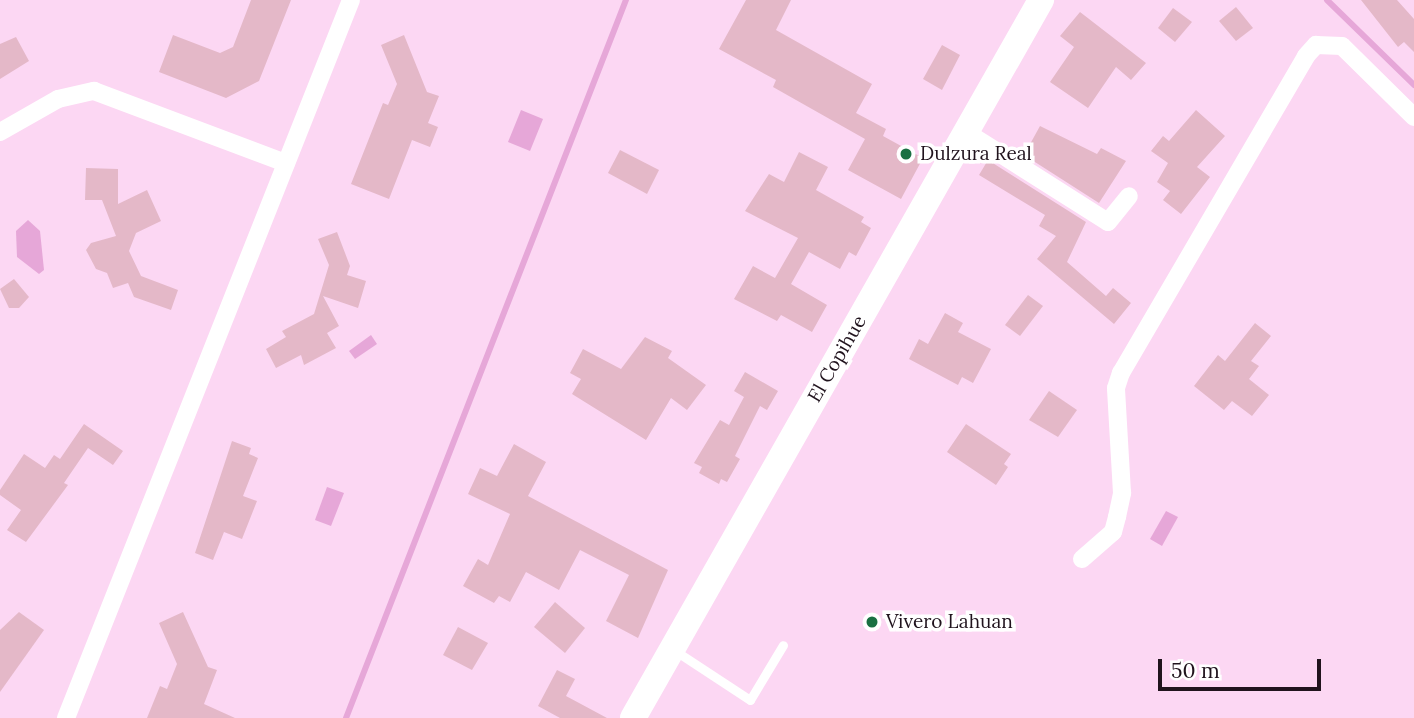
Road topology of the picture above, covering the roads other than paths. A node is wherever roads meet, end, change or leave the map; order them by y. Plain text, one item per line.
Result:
1 (351, 0) edge
2 (1041, 0) edge
3 (1414, 117) edge
4 (0, 132) edge
5 (966, 132) junction
6 (286, 163) junction
7 (1129, 196) dead end
8 (1082, 559) dead end
9 (783, 645) dead end
10 (672, 649) junction
11 (66, 718) edge
12 (633, 718) edge

1 - 6 street
2 - 5 main road, El Copihue
3 - 8 street
4 - 6 street
5 - 7 street
5 - 10 main road, El Copihue
6 - 11 street
9 - 10 lane
10 - 12 main road, El Copihue

